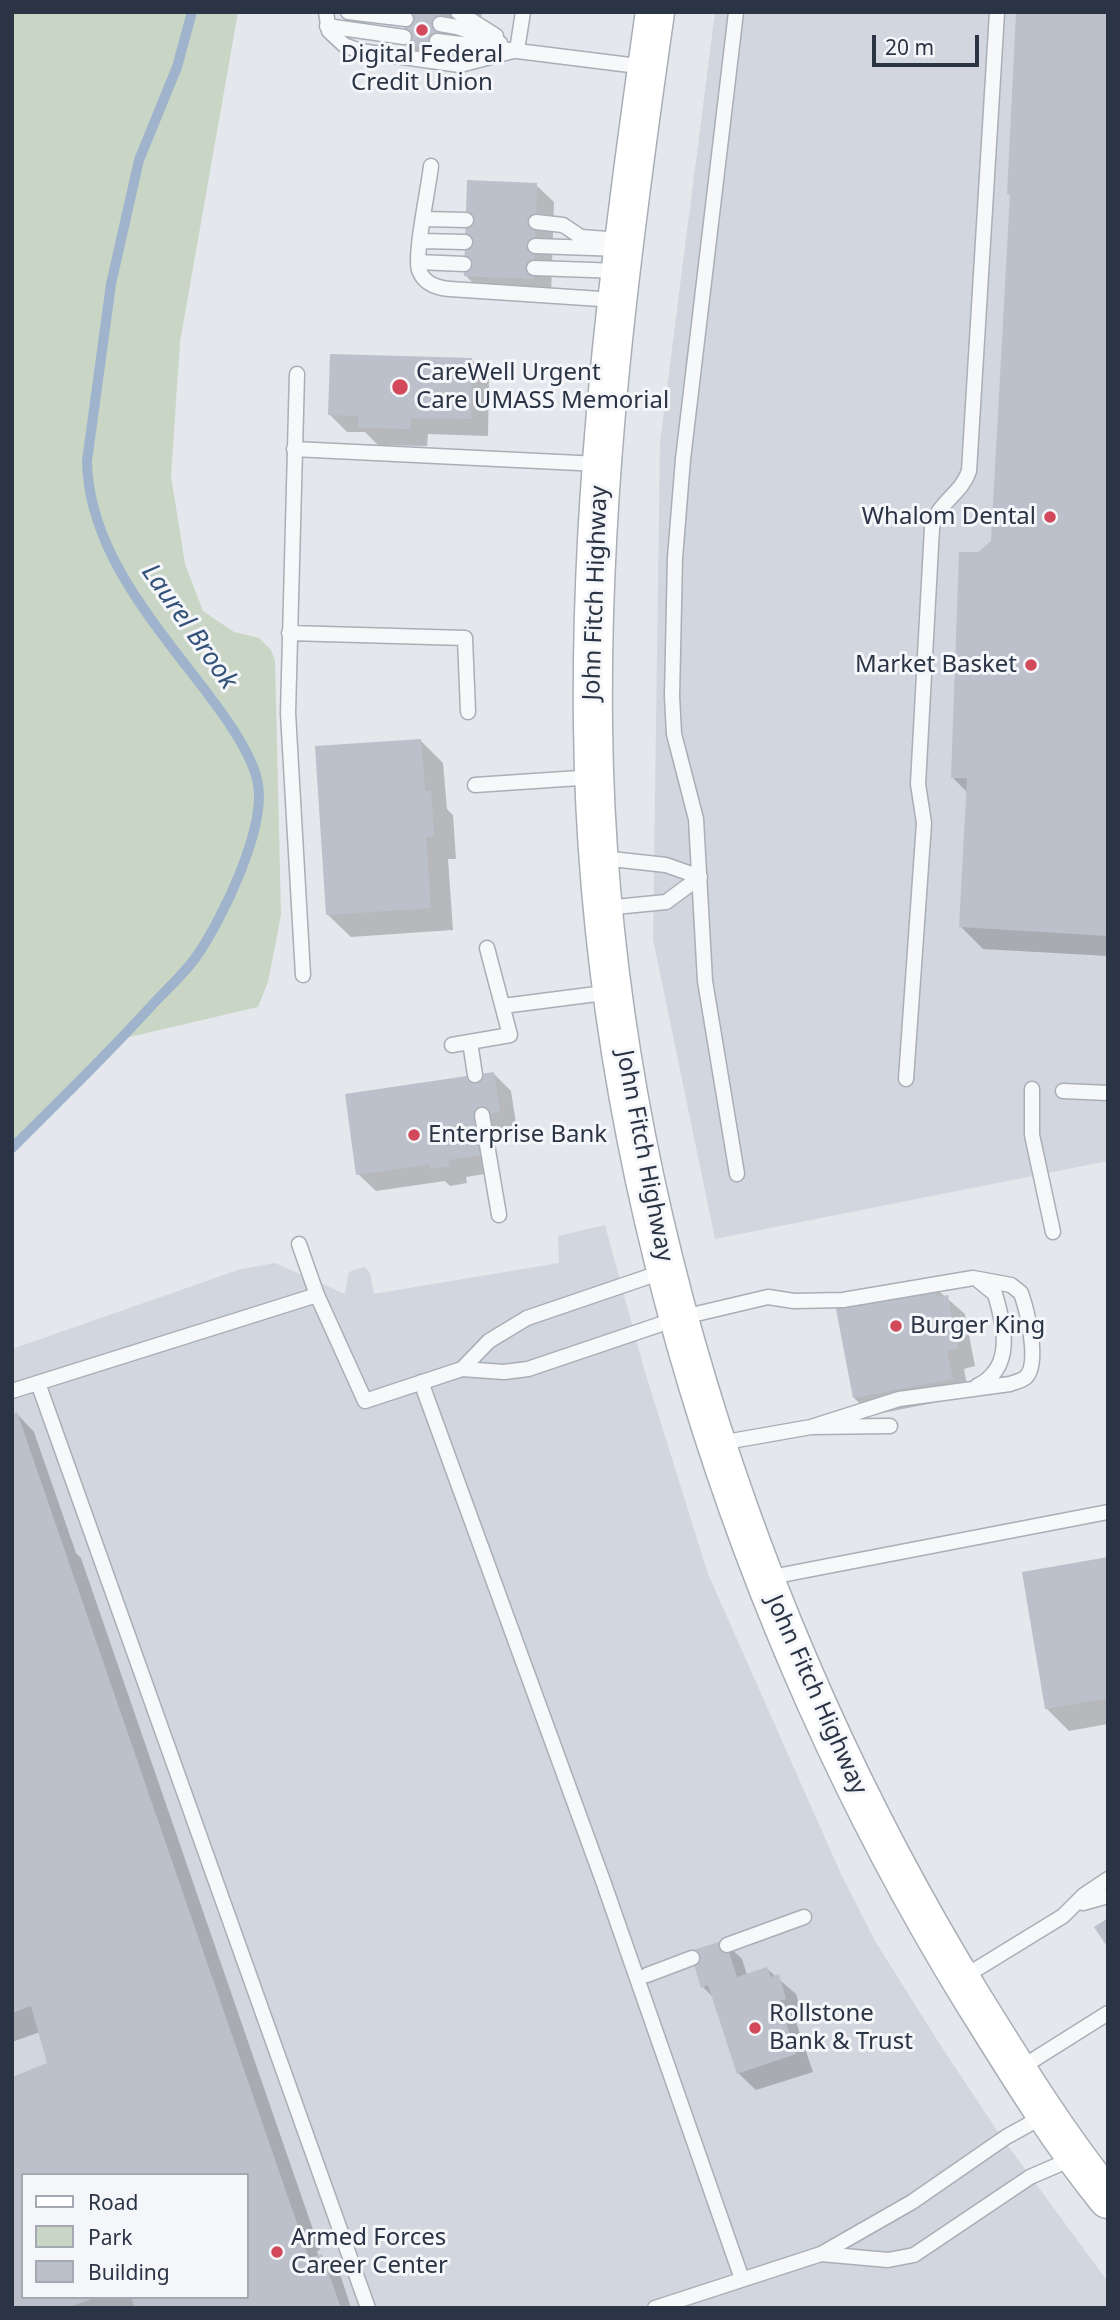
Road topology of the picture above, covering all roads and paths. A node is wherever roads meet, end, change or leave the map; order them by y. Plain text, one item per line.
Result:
1 (348, 12) edge
2 (458, 12) edge
3 (523, 12) edge
4 (655, 12) edge
5 (736, 12) edge
6 (997, 12) edge
7 (327, 19) edge
8 (406, 19) dead end
9 (440, 23) dead end
10 (404, 37) dead end
11 (437, 41) dead end
12 (517, 50) junction
13 (648, 67) junction
14 (431, 166) dead end
15 (424, 219) junction
16 (466, 220) dead end
17 (536, 222) dead end
18 (421, 241) junction
19 (465, 242) dead end
20 (535, 246) dead end
21 (418, 262) junction
22 (464, 264) dead end
23 (622, 265) junction
24 (534, 268) dead end
25 (297, 374) dead end
26 (294, 450) junction
27 (601, 464) junction
28 (289, 633) junction
29 (468, 712) dead end
30 (595, 777) junction
31 (475, 785) dead end
32 (600, 858) junction
33 (700, 877) junction
34 (604, 908) junction
35 (487, 948) dead end
36 (303, 975) dead end
37 (612, 992) junction
38 (503, 1006) junction
39 (470, 1042) junction
40 (452, 1045) dead end
41 (475, 1075) dead end
42 (906, 1079) dead end
43 (1032, 1089) dead end
44 (1063, 1091) dead end
45 (1108, 1093) edge
46 (482, 1115) dead end
47 (737, 1174) dead end
48 (499, 1215) dead end
49 (1053, 1232) dead end
50 (299, 1244) dead end
51 (666, 1270) junction
52 (966, 1279) junction
53 (317, 1295) junction
54 (679, 1318) junction
55 (462, 1369) junction
56 (422, 1382) junction
57 (38, 1383) junction
58 (970, 1390) junction
59 (12, 1391) edge
60 (890, 1426) dead end
61 (811, 1427) junction
62 (719, 1444) junction
63 (1108, 1512) edge
64 (765, 1578) junction
65 (1108, 1879) edge
66 (1108, 1896) edge
67 (1070, 1911) junction
68 (804, 1917) dead end
69 (727, 1945) dead end
70 (692, 1958) dead end
71 (647, 1975) dead end
72 (961, 1979) junction
73 (1108, 2013) edge
74 (1018, 2069) junction
75 (1045, 2116) junction
76 (1074, 2158) junction
77 (1108, 2199) edge
78 (821, 2254) junction
79 (742, 2278) junction
80 (368, 2308) edge
81 (656, 2308) edge

1 - 8 lane
2 - 12 lane
3 - 12 lane
4 - 13 main road, John Fitch Highway
5 - 33 lane
6 - 42 lane
7 - 10 lane
7 - 12 lane
9 - 12 lane
11 - 12 lane
12 - 13 lane
13 - 23 main road, John Fitch Highway
14 - 15 lane
15 - 16 lane
15 - 18 lane
17 - 23 lane
18 - 19 lane
18 - 21 lane
20 - 23 lane
21 - 22 lane
21 - 23 lane
23 - 24 lane
23 - 27 main road, John Fitch Highway
25 - 26 lane
26 - 27 lane
26 - 28 lane
27 - 30 main road, John Fitch Highway
28 - 29 lane
28 - 36 lane
30 - 31 lane
30 - 32 main road, John Fitch Highway
32 - 33 lane
32 - 34 main road, John Fitch Highway
33 - 34 lane
33 - 47 lane
34 - 37 main road, John Fitch Highway
35 - 38 lane
37 - 38 lane
37 - 51 main road, John Fitch Highway
38 - 39 lane
39 - 40 lane
39 - 41 lane
43 - 49 lane
44 - 45 lane
46 - 48 lane
50 - 53 lane
51 - 54 main road, John Fitch Highway
51 - 55 lane
52 - 54 lane
52 - 58 lane
52 - 58 lane
53 - 56 lane
53 - 57 lane
54 - 55 lane
54 - 62 main road, John Fitch Highway
55 - 56 lane
56 - 79 lane
57 - 59 lane
57 - 80 lane
58 - 61 lane
60 - 61 lane
61 - 62 lane
62 - 64 main road, John Fitch Highway
63 - 64 lane
64 - 72 main road, John Fitch Highway
65 - 67 lane
66 - 67 lane
67 - 72 lane
68 - 69 lane
70 - 71 lane
72 - 74 main road, John Fitch Highway
73 - 74 lane
74 - 75 main road, John Fitch Highway
75 - 76 main road, John Fitch Highway
75 - 78 lane
76 - 77 main road, John Fitch Highway
76 - 78 lane
78 - 79 lane
79 - 81 lane

